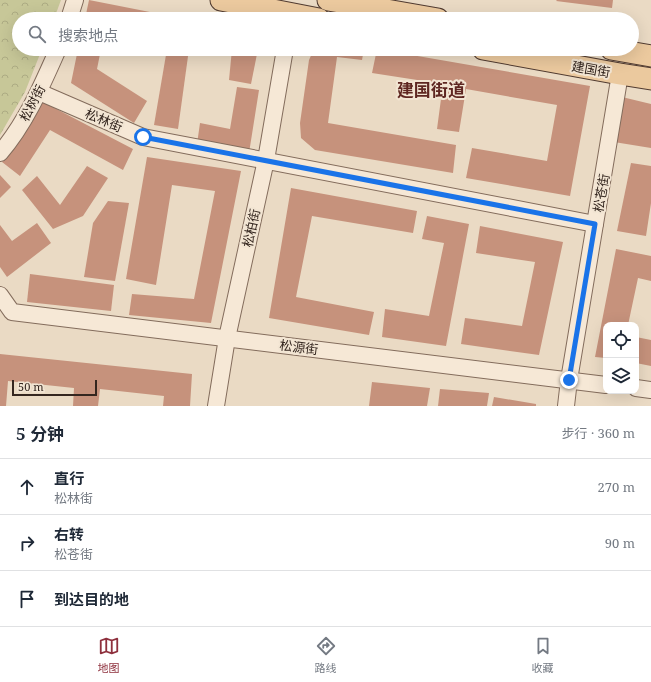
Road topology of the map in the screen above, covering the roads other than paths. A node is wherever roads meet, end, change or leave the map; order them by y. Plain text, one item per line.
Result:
1 (75, 0) edge
2 (221, 0) edge
3 (328, 0) edge
4 (71, 12) edge
5 (274, 12) edge
6 (397, 12) edge
7 (639, 54) edge
8 (55, 56) edge
9 (285, 56) edge
10 (521, 56) edge
11 (651, 56) edge
12 (620, 74) junction
13 (651, 79) edge
14 (39, 92) junction
15 (0, 153) edge
16 (266, 160) junction
17 (595, 224) junction
18 (0, 295) edge
19 (227, 338) junction
20 (569, 380) junction
21 (603, 385) edge
22 (639, 388) edge
23 (651, 390) edge
24 (216, 406) edge
25 (566, 406) edge

1 - 4 street
2 - 5 main road
3 - 6 main road
7 - 11 main road, 建国街
8 - 14 street, 松树街
9 - 16 street, 松柏街
10 - 12 main road, 建国街
12 - 13 main road, 建国街
12 - 17 street, 松苍街
14 - 15 street, 松树街
14 - 16 street, 松林街
16 - 17 street, 松林街
16 - 19 street, 松柏街
17 - 20 street, 松苍街
18 - 19 street, 松源街
19 - 20 street, 松源街
19 - 24 street, 松柏街
20 - 21 street, 松源街
20 - 25 street, 松苍街
22 - 23 street

